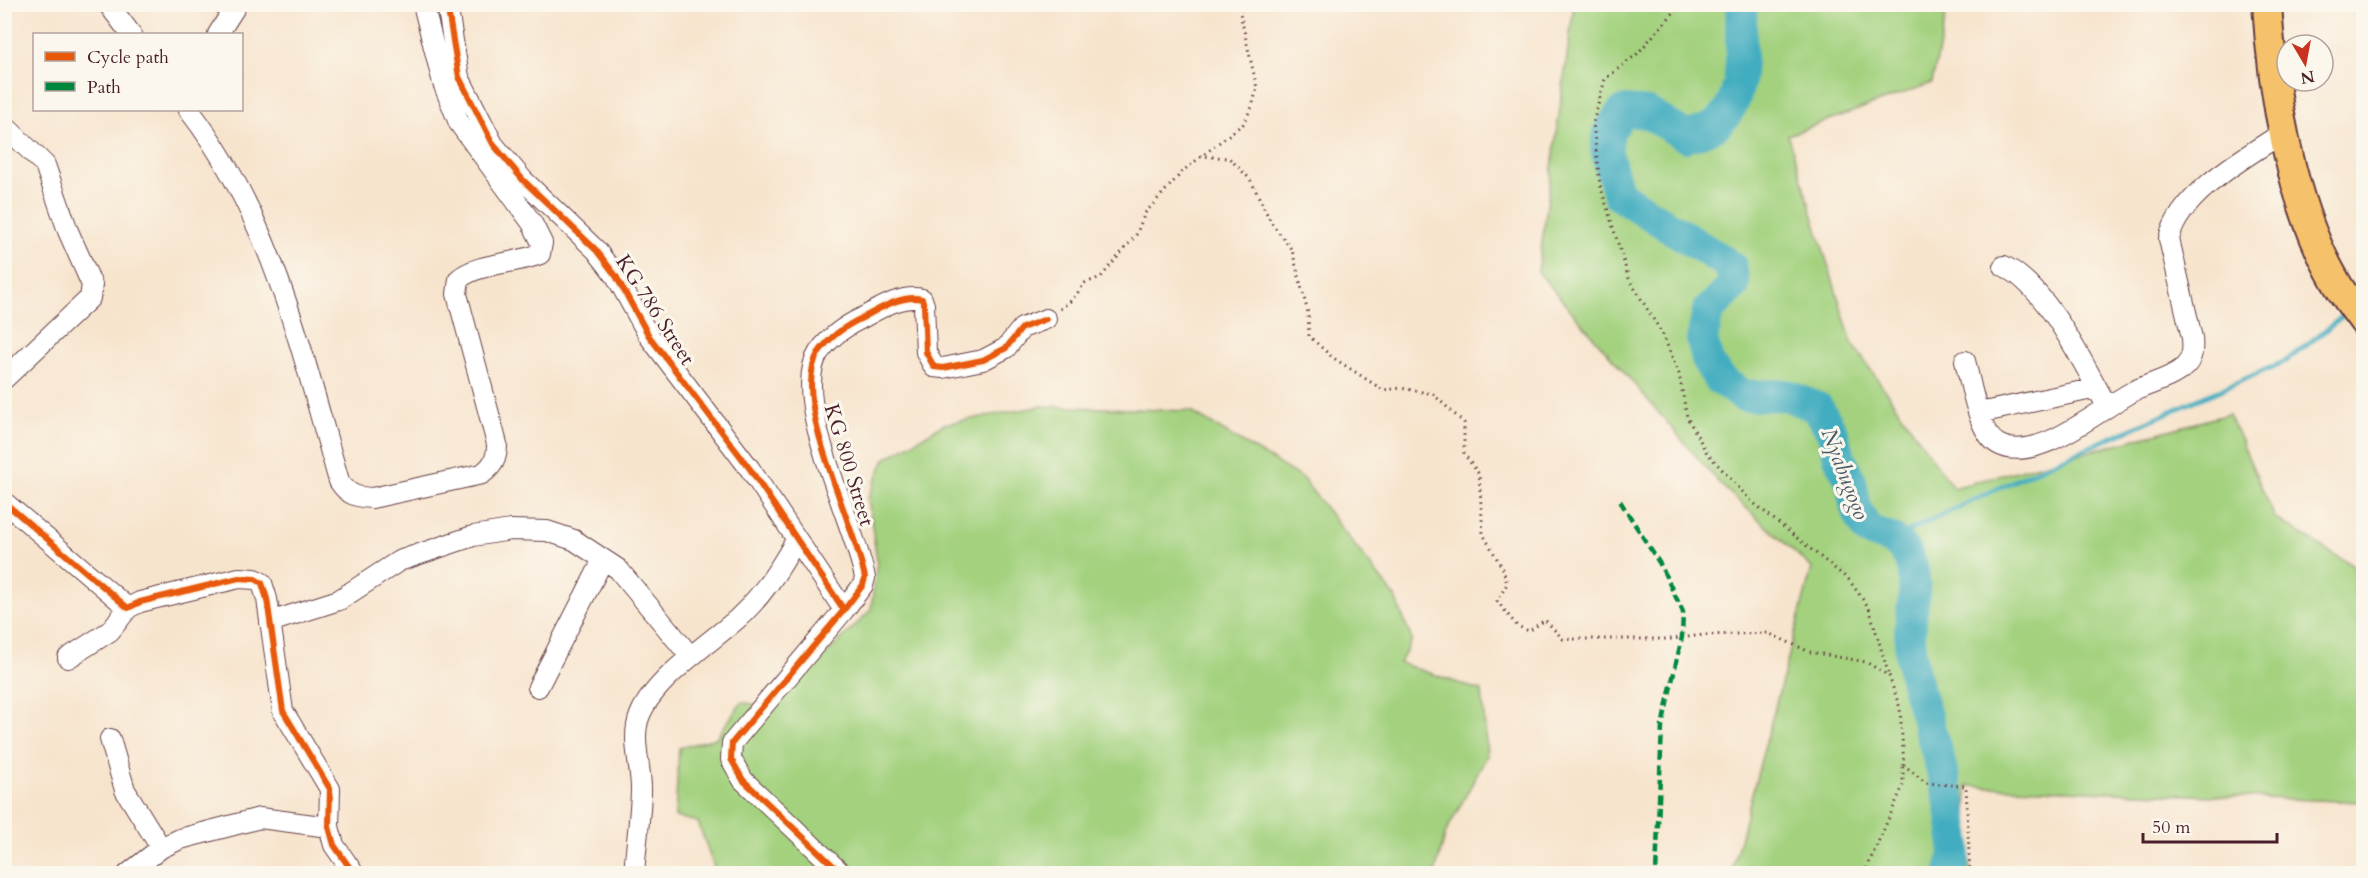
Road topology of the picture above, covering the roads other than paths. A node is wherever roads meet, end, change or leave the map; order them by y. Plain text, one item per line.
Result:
1 (108, 4) edge
2 (237, 4) edge
3 (423, 4) edge
4 (447, 4) edge
5 (2267, 4) edge
6 (130, 33) edge
7 (219, 33) edge
8 (190, 111) edge
9 (4, 125) edge
10 (2284, 132) junction
11 (2004, 266) dead end
12 (1046, 319) road end
13 (2364, 322) edge
14 (1965, 361) dead end
15 (4, 379) edge
16 (2097, 388) junction
17 (2108, 406) junction
18 (1979, 413) junction
19 (4, 502) edge
20 (796, 540) junction
21 (603, 560) junction
22 (128, 608) junction
23 (844, 610) junction
24 (270, 621) junction
25 (690, 656) junction
26 (68, 658) dead end
27 (538, 687) dead end
28 (110, 739) dead end
29 (329, 827) junction
30 (160, 848) junction
31 (130, 873) edge
32 (354, 873) edge
33 (634, 873) edge
34 (842, 873) edge

1 - 6 street
2 - 7 street
3 - 8 street
4 - 20 street, KG 786 Street
5 - 10 highway
9 - 15 street
10 - 13 highway
10 - 17 street
11 - 16 street
12 - 23 street, KG 800 Street
14 - 18 street
16 - 17 street
16 - 18 street
17 - 18 street
19 - 22 street
20 - 23 street
20 - 25 street
21 - 24 street
21 - 25 street
21 - 27 street
22 - 24 street
22 - 26 street
23 - 34 street, KG 800 Street
24 - 29 street
25 - 33 street
28 - 30 street
29 - 30 street
29 - 32 street
30 - 31 street

